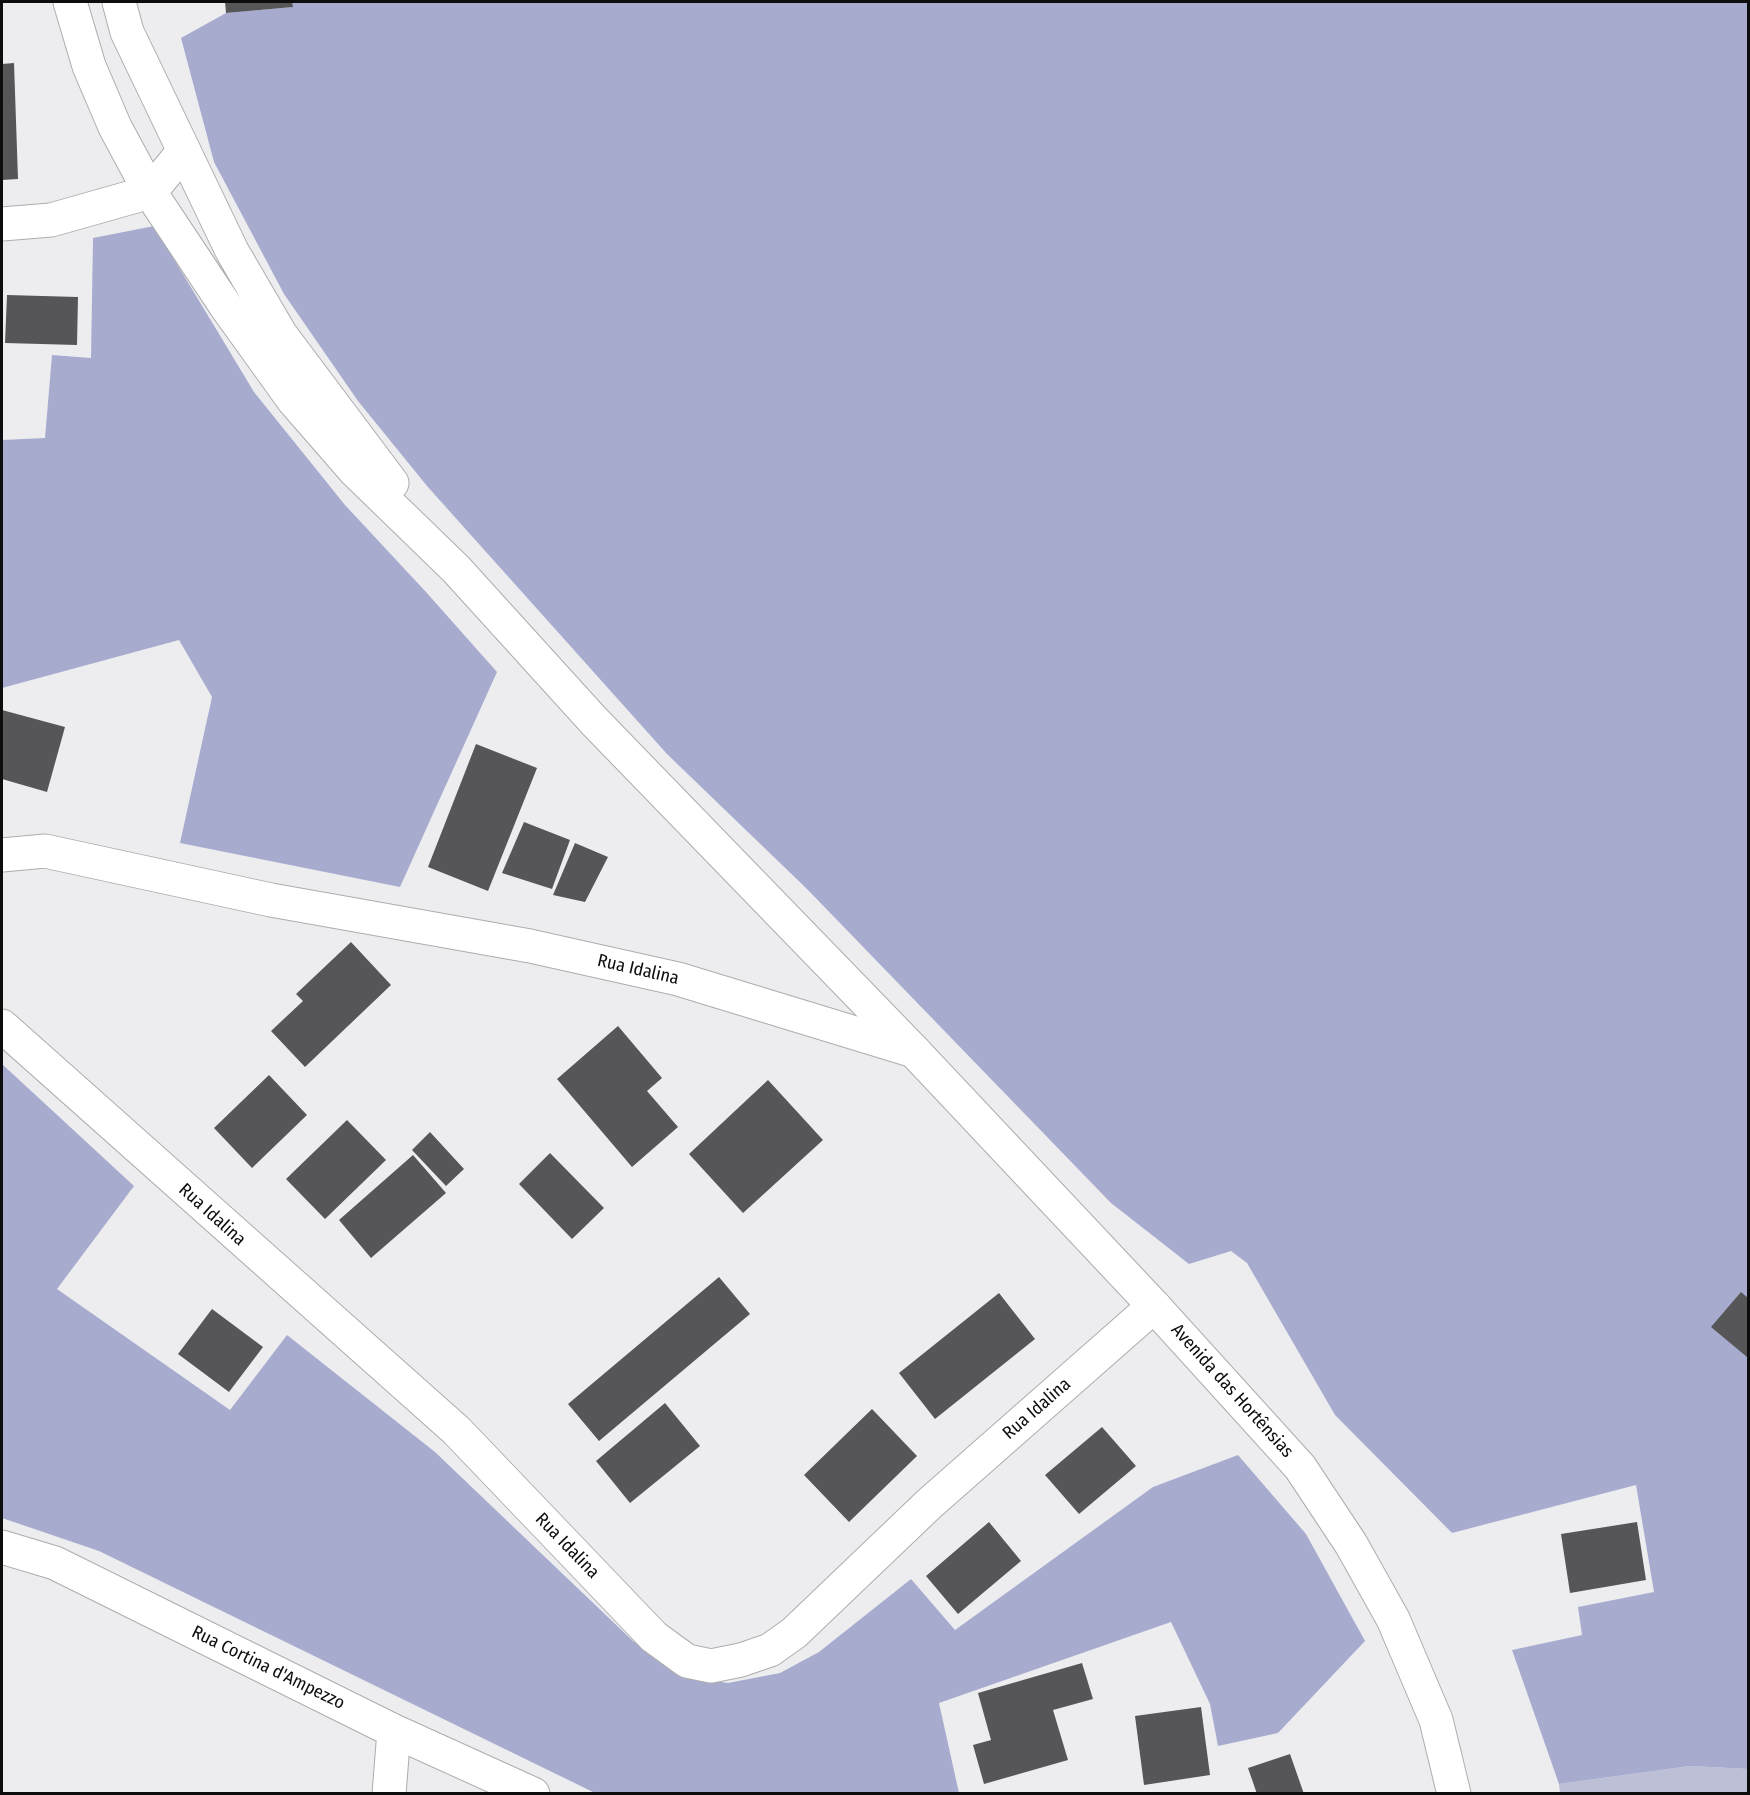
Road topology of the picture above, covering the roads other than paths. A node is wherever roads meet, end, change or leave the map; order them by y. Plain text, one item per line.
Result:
1 (70, 2) edge
2 (119, 2) edge
3 (184, 151) junction
4 (150, 192) junction
5 (2, 224) edge
6 (456, 569) junction
7 (2, 855) edge
8 (2, 1026) edge
9 (914, 1051) junction
10 (1154, 1306) junction
11 (2, 1547) edge
12 (394, 1731) junction
13 (389, 1794) edge
14 (533, 1794) edge
15 (1454, 1794) edge

1 - 4 street
2 - 3 street
3 - 4 street
3 - 6 street
4 - 5 street
4 - 6 street
6 - 9 street, Avenida das Hortênsias
7 - 9 street, Rua Idalina
8 - 10 street, Rua Idalina
9 - 10 street, Avenida das Hortênsias
10 - 15 street, Avenida das Hortênsias
11 - 12 street, Rua Cortina d'Ampezzo
12 - 13 street
12 - 14 street, Rua Cortina d'Ampezzo

